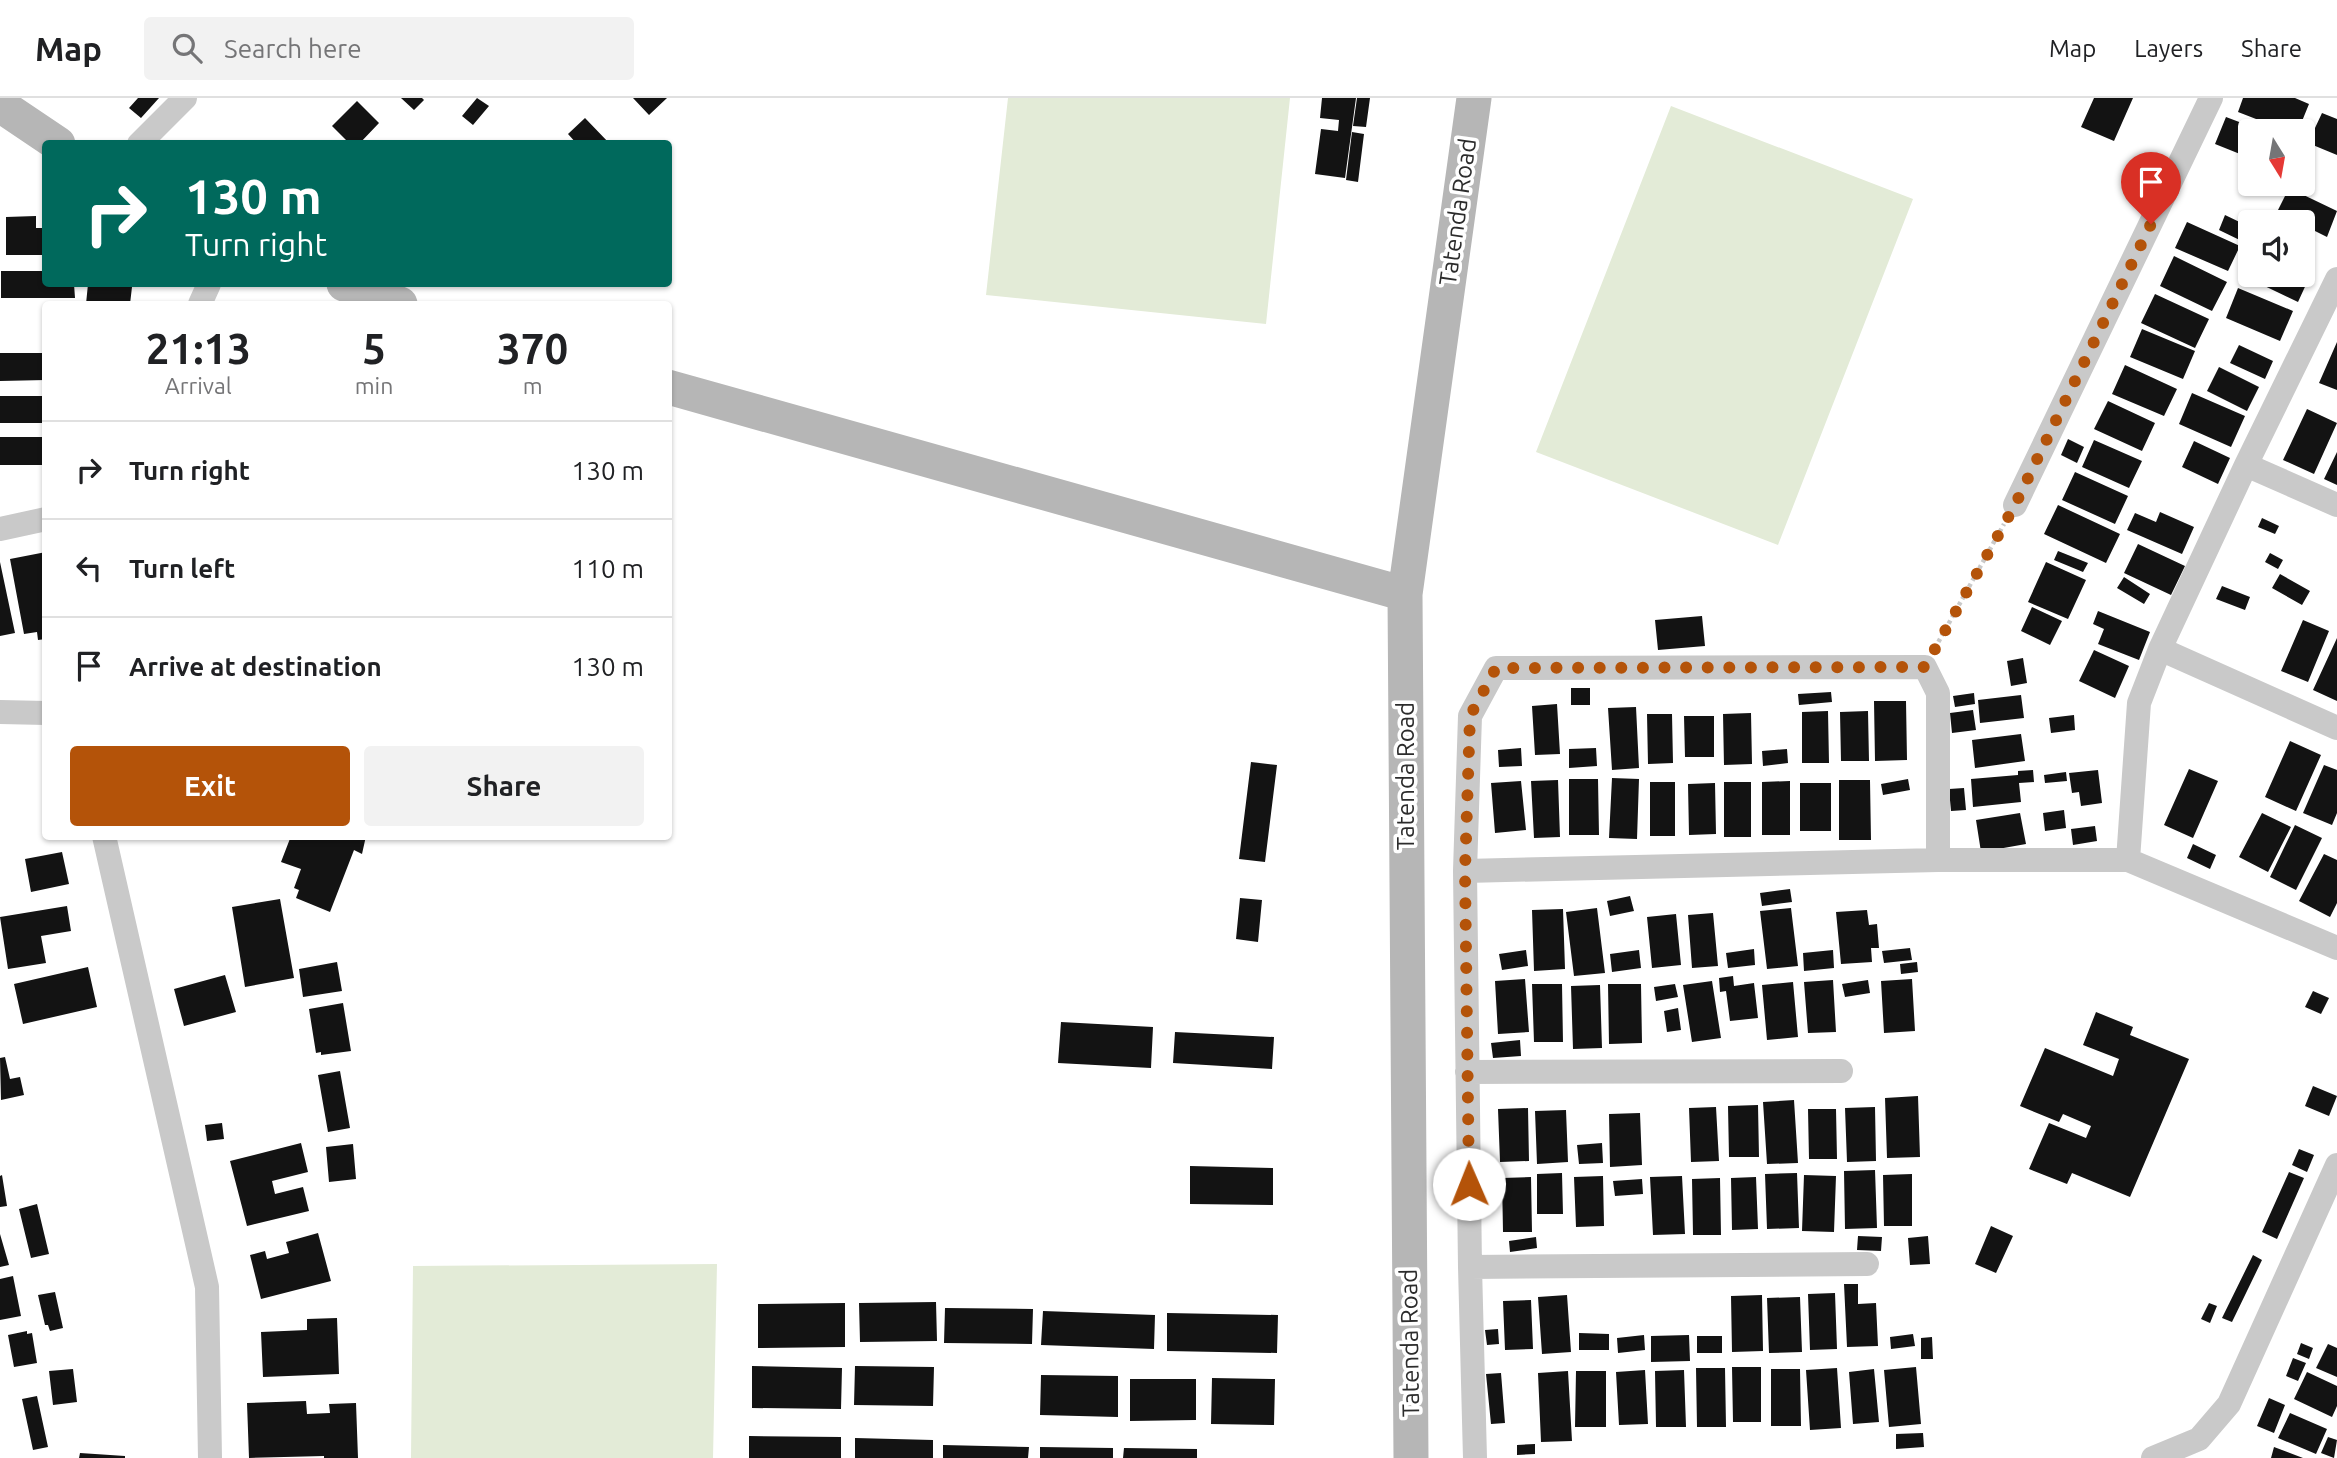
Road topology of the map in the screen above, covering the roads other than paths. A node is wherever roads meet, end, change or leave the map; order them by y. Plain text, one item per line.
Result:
1 (185, 98) edge
2 (1474, 98) edge
3 (2211, 98) edge
4 (1, 108) edge
5 (52, 140) edge
6 (143, 140) edge
7 (2337, 279) edge
8 (352, 287) edge
9 (392, 301) edge
10 (2330, 308) edge
11 (672, 388) edge
12 (2246, 465) junction
13 (2015, 505) road end
14 (2337, 505) edge
15 (42, 520) edge
16 (0, 529) edge
17 (1405, 594) junction
18 (2160, 649) junction
19 (0, 712) edge
20 (42, 713) edge
21 (2337, 728) edge
22 (105, 840) edge
23 (1938, 860) junction
24 (2128, 860) junction
25 (1465, 871) junction
26 (2337, 948) edge
27 (1841, 1071) dead end
28 (1467, 1072) junction
29 (2337, 1165) edge
30 (1867, 1264) dead end
31 (1470, 1268) junction
32 (210, 1458) edge
33 (1411, 1458) edge
34 (1475, 1458) edge
35 (2153, 1458) edge

1 - 6 street
2 - 17 street, Tatenda Road
3 - 13 street
4 - 5 street
7 - 10 street
8 - 9 street
10 - 12 street
11 - 17 street
12 - 14 street
12 - 18 street
15 - 16 street
17 - 33 street, Tatenda Road
18 - 21 street
18 - 24 street
19 - 20 street
22 - 32 street
23 - 24 street
23 - 25 street
23 - 25 street
24 - 26 street
25 - 28 street
27 - 28 street
28 - 31 street
29 - 35 street
30 - 31 street
31 - 34 street

